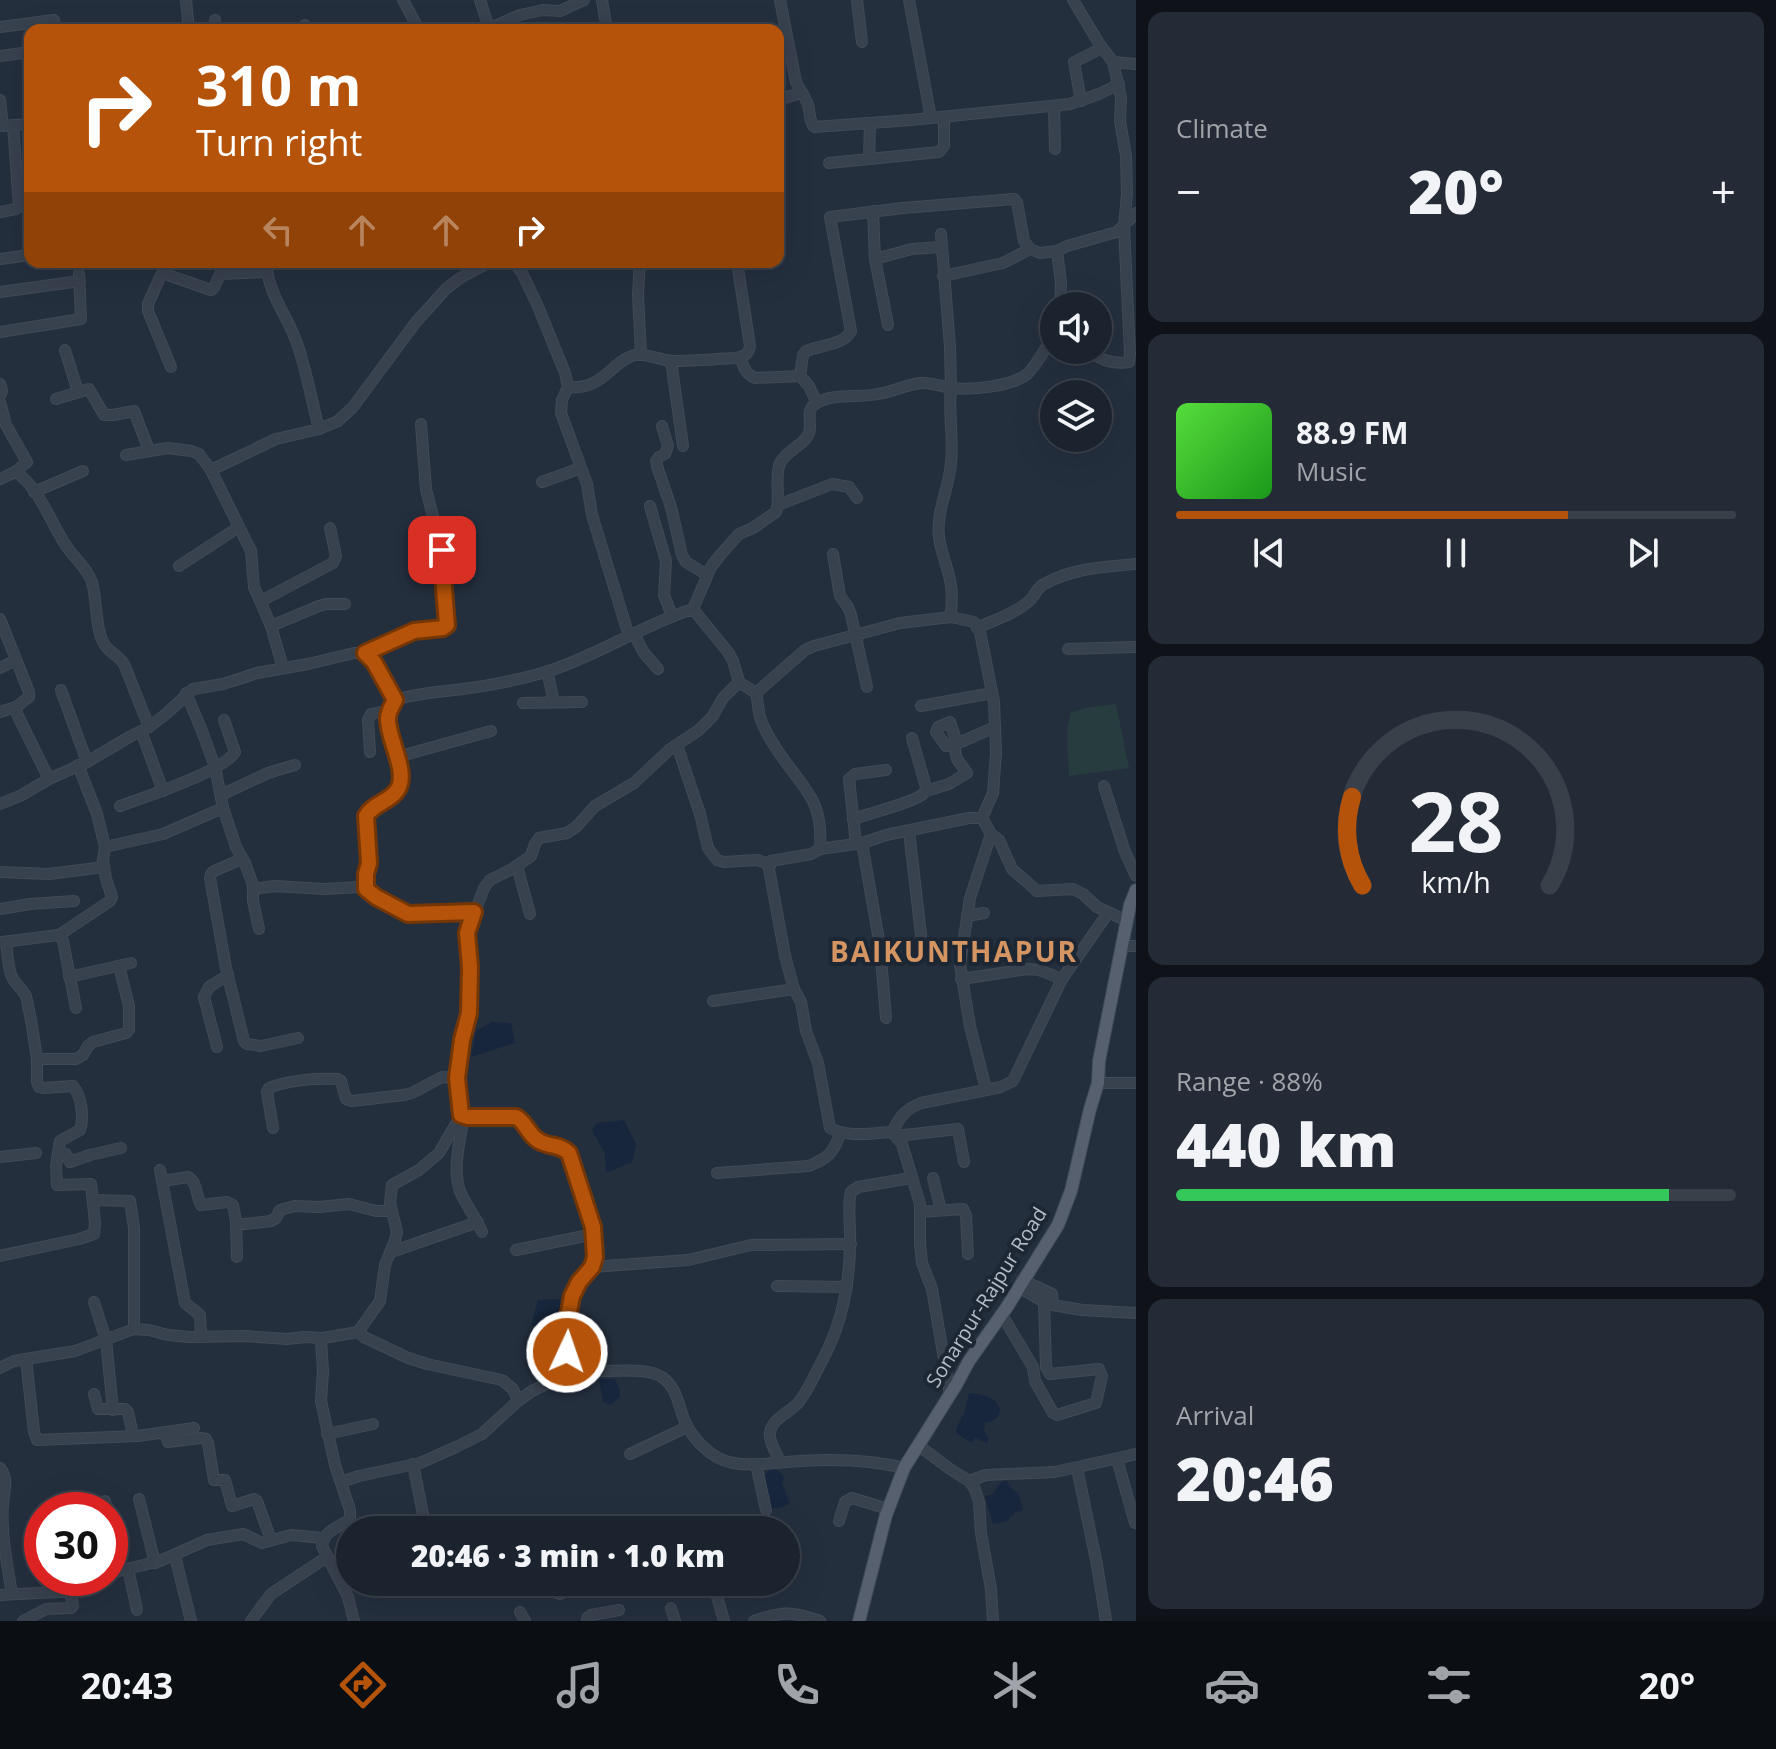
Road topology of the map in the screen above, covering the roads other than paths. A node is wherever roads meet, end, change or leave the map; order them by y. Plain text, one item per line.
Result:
1 (186, 0) edge
2 (403, 0) edge
3 (480, 0) edge
4 (584, 0) edge
5 (602, 0) edge
6 (780, 0) edge
7 (857, 0) edge
8 (909, 0) edge
9 (1073, 0) edge
10 (54, 20) dead end
11 (188, 24) edge
12 (416, 24) edge
13 (486, 24) edge
14 (499, 24) edge
15 (606, 24) edge
16 (0, 27) edge
17 (862, 42) dead end
18 (1102, 48) junction
19 (24, 53) edge
20 (0, 56) edge
21 (1113, 62) junction
22 (1136, 64) edge
23 (1119, 84) junction
24 (800, 93) junction
25 (784, 98) edge
26 (0, 100) edge
27 (1081, 101) junction
28 (1054, 106) junction
29 (944, 117) junction
30 (931, 118) junction
31 (870, 123) junction
32 (5, 126) edge
33 (1055, 149) dead end
34 (869, 159) junction
35 (829, 163) dead end
36 (873, 211) junction
37 (0, 212) edge
38 (1136, 213) edge
39 (1124, 226) junction
40 (941, 234) dead end
41 (941, 247) junction
42 (1030, 249) junction
43 (1057, 251) junction
44 (24, 256) edge
45 (0, 259) edge
46 (875, 259) junction
47 (259, 268) edge
48 (266, 268) edge
49 (479, 268) edge
50 (518, 268) edge
51 (640, 268) edge
52 (738, 268) edge
53 (943, 276) junction
54 (0, 292) edge
55 (1061, 292) edge
56 (888, 325) dead end
57 (0, 332) edge
58 (65, 350) dead end
59 (641, 355) junction
60 (1040, 356) edge
61 (741, 357) junction
62 (671, 361) junction
63 (1112, 363) edge
64 (1132, 363) edge
65 (171, 367) dead end
66 (800, 376) junction
67 (0, 384) edge
68 (568, 387) junction
69 (951, 388) junction
70 (78, 392) junction
71 (0, 399) edge
72 (56, 399) dead end
73 (817, 403) junction
74 (421, 424) dead end
75 (662, 426) dead end
76 (319, 429) junction
77 (683, 446) dead end
78 (149, 450) junction
79 (126, 455) dead end
80 (581, 468) junction
81 (211, 470) junction
82 (83, 471) dead end
83 (15, 472) junction
84 (0, 479) edge
85 (542, 482) dead end
86 (34, 492) junction
87 (857, 498) dead end
88 (778, 505) junction
89 (650, 506) dead end
90 (239, 527) junction
91 (330, 528) dead end
92 (833, 554) dead end
93 (1136, 564) edge
94 (179, 566) dead end
95 (707, 575) junction
96 (261, 601) junction
97 (345, 604) dead end
98 (693, 609) junction
99 (672, 616) junction
100 (951, 617) junction
101 (0, 619) edge
102 (271, 626) junction
103 (977, 628) junction
104 (632, 635) junction
105 (855, 635) junction
106 (4, 642) edge
107 (1136, 647) edge
108 (1068, 649) dead end
109 (365, 653) junction
110 (16, 660) junction
111 (0, 668) edge
112 (283, 668) junction
113 (658, 669) dead end
114 (547, 671) junction
115 (739, 682) junction
116 (867, 687) dead end
117 (61, 690) dead end
118 (186, 693) junction
119 (756, 693) junction
120 (992, 693) junction
121 (947, 701) junction
122 (554, 702) junction
123 (582, 702) dead end
124 (523, 703) dead end
125 (392, 705) junction
126 (921, 706) dead end
127 (16, 707) junction
128 (0, 712) edge
129 (224, 720) dead end
130 (950, 722) junction
131 (995, 727) junction
132 (145, 729) junction
133 (491, 731) dead end
134 (912, 738) dead end
135 (956, 744) junction
136 (677, 745) junction
137 (370, 752) dead end
138 (397, 757) junction
139 (82, 764) junction
140 (295, 765) dead end
141 (215, 767) junction
142 (886, 770) dead end
143 (49, 779) junction
144 (1104, 786) dead end
145 (163, 791) junction
146 (926, 791) junction
147 (221, 795) junction
148 (0, 804) edge
149 (120, 806) dead end
150 (223, 808) junction
151 (982, 818) junction
152 (853, 819) junction
153 (909, 831) junction
154 (991, 834) junction
155 (859, 843) junction
156 (105, 847) junction
157 (820, 849) junction
158 (242, 859) junction
159 (770, 865) junction
160 (517, 866) junction
161 (104, 867) junction
162 (0, 872) edge
163 (1136, 876) edge
164 (254, 889) junction
165 (366, 889) junction
166 (1136, 890) edge
167 (74, 901) dead end
168 (0, 909) edge
169 (474, 912) junction
170 (984, 913) dead end
171 (1108, 913) junction
172 (530, 914) dead end
173 (967, 916) junction
174 (1127, 921) junction
175 (259, 929) dead end
176 (59, 935) junction
177 (921, 935) dead end
178 (3, 942) edge
179 (1122, 946) junction
180 (1136, 946) edge
181 (131, 963) dead end
182 (119, 966) junction
183 (228, 975) junction
184 (69, 977) junction
185 (961, 979) junction
186 (1062, 979) junction
187 (794, 989) junction
188 (713, 1001) dead end
189 (76, 1008) dead end
190 (886, 1018) dead end
191 (298, 1038) dead end
192 (217, 1047) dead end
193 (37, 1059) junction
194 (457, 1078) junction
195 (1098, 1083) junction
196 (1136, 1083) edge
197 (986, 1089) junction
198 (463, 1116) junction
199 (273, 1128) dead end
200 (840, 1133) junction
201 (894, 1134) junction
202 (121, 1148) dead end
203 (58, 1152) junction
204 (36, 1153) dead end
205 (0, 1157) edge
206 (964, 1162) dead end
207 (717, 1173) dead end
208 (911, 1178) junction
209 (933, 1178) dead end
210 (93, 1200) junction
211 (941, 1210) junction
212 (391, 1211) junction
213 (921, 1212) junction
214 (236, 1225) junction
215 (594, 1234) junction
216 (851, 1244) junction
217 (516, 1250) dead end
218 (391, 1252) junction
219 (968, 1254) dead end
220 (0, 1256) edge
221 (237, 1257) dead end
222 (592, 1267) junction
223 (1020, 1284) junction
224 (777, 1286) dead end
225 (847, 1287) junction
226 (94, 1302) dead end
227 (1136, 1313) edge
228 (1002, 1315) junction
229 (134, 1329) junction
230 (358, 1332) junction
231 (201, 1337) junction
232 (323, 1338) junction
233 (106, 1340) junction
234 (26, 1359) junction
235 (0, 1368) edge
236 (577, 1369) junction
237 (94, 1394) dead end
238 (950, 1394) junction
239 (518, 1401) junction
240 (113, 1410) junction
241 (373, 1424) dead end
242 (687, 1427) junction
243 (194, 1428) dead end
244 (165, 1432) junction
245 (327, 1434) junction
246 (133, 1435) junction
247 (918, 1445) junction
248 (630, 1454) dead end
249 (1136, 1454) edge
250 (1117, 1459) junction
251 (780, 1462) junction
252 (413, 1464) junction
253 (756, 1464) junction
254 (904, 1468) junction
255 (1077, 1468) junction
256 (2, 1475) edge
257 (969, 1481) junction
258 (341, 1482) junction
259 (139, 1499) dead end
260 (1, 1508) edge
261 (888, 1509) junction
262 (766, 1510) dead end
263 (423, 1516) edge
264 (839, 1521) dead end
265 (1135, 1523) edge
266 (323, 1538) junction
267 (271, 1540) junction
268 (175, 1556) junction
269 (327, 1557) junction
270 (155, 1563) junction
271 (128, 1569) edge
272 (128, 1590) edge
273 (6, 1594) edge
274 (71, 1596) edge
275 (717, 1596) edge
276 (671, 1608) dead end
277 (137, 1610) dead end
278 (619, 1610) dead end
279 (23, 1621) edge
280 (191, 1621) edge
281 (251, 1621) edge
282 (354, 1621) edge
283 (587, 1621) edge
284 (675, 1621) edge
285 (724, 1621) edge
286 (755, 1621) edge
287 (820, 1621) edge
288 (859, 1621) edge
289 (993, 1621) edge
290 (1106, 1621) edge

1 - 11 street
2 - 12 street
3 - 13 street
4 - 14 street
5 - 15 street
6 - 24 street
7 - 17 street
8 - 30 street
9 - 18 street
10 - 16 street
18 - 21 street
18 - 27 street
19 - 20 street
21 - 22 street
21 - 23 street
23 - 27 street
23 - 39 street
24 - 25 street
24 - 31 street
26 - 32 street
27 - 28 street
28 - 29 street
28 - 33 street
29 - 30 street
29 - 34 street
30 - 31 street
31 - 34 street
32 - 37 street
34 - 35 street
36 - 42 street
36 - 46 street
36 - 66 street
38 - 39 street
39 - 43 street
39 - 64 street
40 - 41 street
41 - 46 street
41 - 53 street
42 - 43 street
42 - 53 street
43 - 55 street
44 - 45 street
46 - 56 street
47 - 65 street
48 - 76 street
49 - 76 street
50 - 68 street
51 - 59 street
52 - 61 street
53 - 69 street
54 - 57 street
58 - 70 street
59 - 62 street
59 - 68 street
60 - 69 street
61 - 62 street
61 - 66 street
62 - 77 street
63 - 64 street
66 - 73 street
67 - 71 street
68 - 80 street
69 - 73 street
69 - 100 street
70 - 72 street
70 - 78 street
71 - 83 street
73 - 88 street
74 - 109 street
75 - 95 street
76 - 81 street
78 - 79 street
78 - 81 street
80 - 85 street
80 - 104 street
81 - 90 street
82 - 86 street
83 - 84 street
83 - 86 street
86 - 132 street
87 - 88 street
88 - 95 street
89 - 99 street
90 - 94 street
90 - 96 street
91 - 96 street
92 - 105 street
93 - 103 street
95 - 98 street
96 - 102 street
97 - 102 street
98 - 99 street
98 - 115 street
99 - 104 street
100 - 103 street
100 - 105 street
101 - 106 street
102 - 112 street
103 - 120 street
104 - 113 street
104 - 114 street
105 - 116 street
105 - 119 street
106 - 110 street
107 - 108 street
109 - 112 street
109 - 125 street
110 - 111 street
110 - 127 street
112 - 118 street
114 - 122 street
114 - 125 street
115 - 119 street
115 - 136 street
117 - 139 street
118 - 132 street
118 - 141 street
119 - 157 street
120 - 121 street
120 - 131 street
121 - 126 street
121 - 130 street
122 - 123 street
122 - 124 street
125 - 137 street
125 - 138 street
127 - 128 street
127 - 143 street
129 - 141 street
130 - 135 street
130 - 135 street
131 - 135 street
131 - 151 street
132 - 139 street
132 - 145 street
133 - 138 street
134 - 146 street
135 - 146 street
136 - 159 street
136 - 160 street
138 - 165 street
139 - 143 street
139 - 156 street
140 - 147 street
141 - 145 street
141 - 147 street
142 - 152 street
143 - 148 street
144 - 163 street
145 - 149 street
146 - 152 street
147 - 150 street
150 - 156 street
150 - 158 street
151 - 153 street
151 - 154 street
152 - 155 street
153 - 155 street
153 - 177 street
154 - 171 street
154 - 173 street
155 - 157 street
155 - 190 street
156 - 161 street
157 - 159 street
158 - 164 street
158 - 183 street
159 - 187 street
160 - 169 street
160 - 172 street
161 - 162 street
161 - 176 street
164 - 165 street
164 - 175 street
165 - 169 street
166 - 174 main road, Sonarpur-Rajpur Road
167 - 168 street
169 - 194 street
170 - 173 street
171 - 174 street
171 - 186 street
173 - 185 street
174 - 179 main road, Sonarpur-Rajpur Road
176 - 178 street
176 - 184 street
178 - 193 street
179 - 180 street
179 - 195 main road, Sonarpur-Rajpur Road
181 - 182 street
182 - 184 street
182 - 193 street
183 - 191 street
183 - 192 street
184 - 189 street
185 - 186 street
185 - 197 street
186 - 197 street
187 - 188 street
187 - 200 street
193 - 203 street
194 - 198 street
194 - 199 street
195 - 196 street
195 - 223 main road, Sonarpur-Rajpur Road
197 - 201 street
198 - 212 street
198 - 215 street
198 - 218 street
200 - 201 street
200 - 207 street
201 - 206 street
201 - 208 street
202 - 203 street
203 - 210 street
204 - 205 street
208 - 213 street
208 - 216 street
209 - 211 street
210 - 220 street
210 - 229 street
211 - 213 street
211 - 219 street
212 - 214 street
212 - 218 street
213 - 238 street
214 - 221 street
214 - 231 street
215 - 217 street
215 - 222 street
216 - 222 street
216 - 225 street
218 - 230 street
222 - 236 street
223 - 227 street
223 - 228 main road, Sonarpur-Rajpur Road
223 - 228 street
224 - 225 street
225 - 251 street
226 - 233 street
228 - 238 main road, Sonarpur-Rajpur Road
229 - 231 street
229 - 233 street
230 - 232 street
230 - 239 street
231 - 232 street
232 - 245 street
233 - 234 street
233 - 240 street
234 - 235 street
234 - 246 street
236 - 239 street
236 - 242 street
237 - 240 street
238 - 247 main road, Sonarpur-Rajpur Road
239 - 252 street
240 - 246 street
241 - 245 street
242 - 248 street
242 - 253 street
243 - 244 street
244 - 246 street
244 - 267 street
245 - 258 street
247 - 254 main road, Sonarpur-Rajpur Road
247 - 257 street
249 - 250 street
250 - 255 street
250 - 265 street
251 - 253 street
251 - 254 street
252 - 258 street
252 - 263 street
253 - 262 street
254 - 261 main road, Sonarpur-Rajpur Road
255 - 257 street
255 - 290 street
256 - 260 street
257 - 289 street
258 - 266 street
259 - 270 street
260 - 273 street
261 - 264 street
261 - 288 main road, Sonarpur-Rajpur Road
266 - 267 street
266 - 269 street
267 - 268 street
268 - 270 street
268 - 280 street
269 - 281 street
269 - 282 street
270 - 271 street
272 - 277 street
274 - 279 street
275 - 285 street
276 - 284 street
278 - 283 street
286 - 287 street

